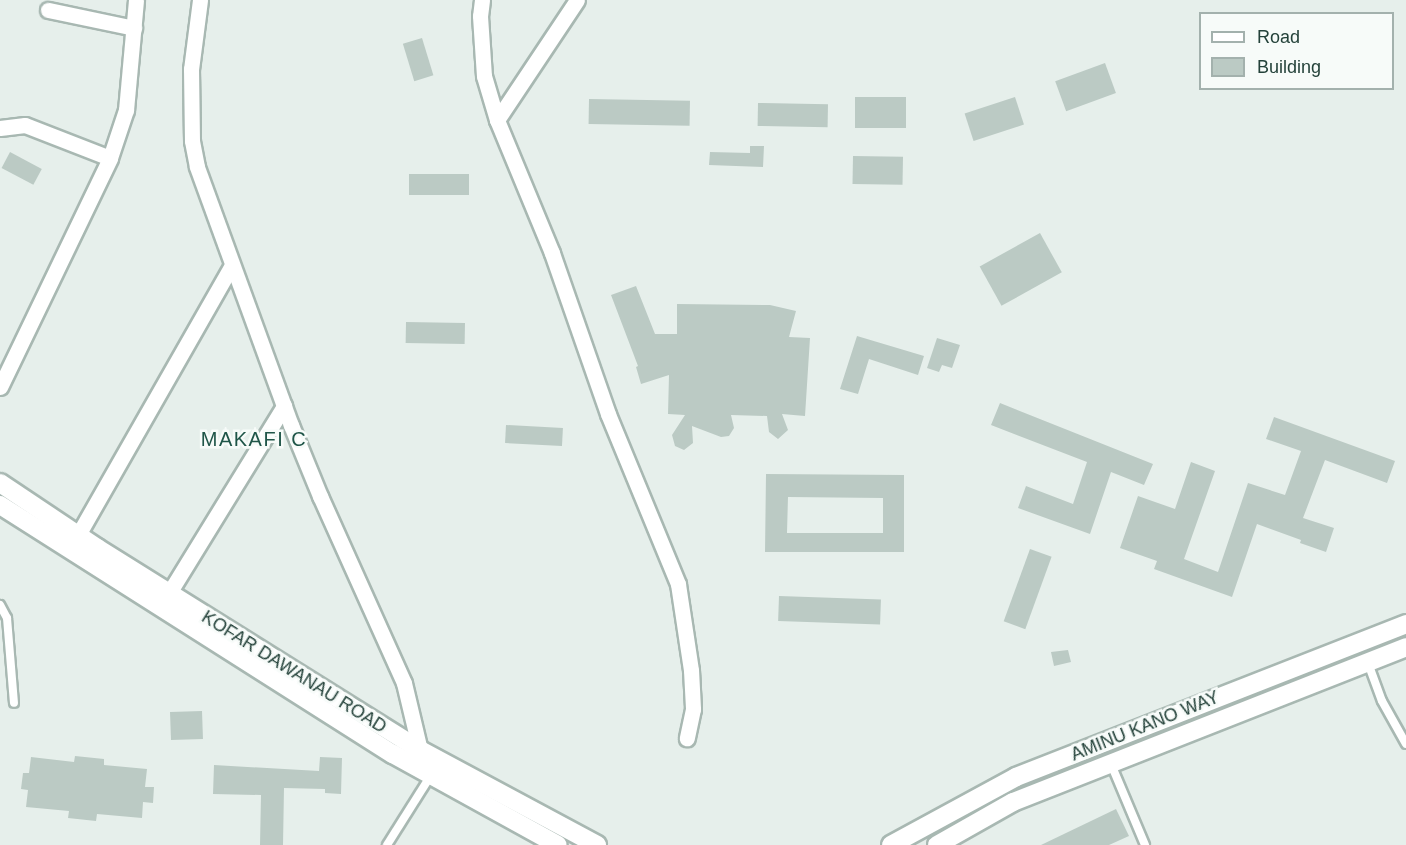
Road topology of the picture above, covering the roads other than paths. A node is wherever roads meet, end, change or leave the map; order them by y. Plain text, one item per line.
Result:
1 (136, 0) edge
2 (200, 0) edge
3 (482, 0) edge
4 (577, 0) edge
5 (48, 10) dead end
6 (134, 28) junction
7 (497, 120) junction
8 (0, 128) edge
9 (110, 158) junction
10 (232, 265) junction
11 (0, 387) edge
12 (284, 406) junction
13 (0, 483) edge
14 (0, 505) edge
15 (78, 535) junction
16 (169, 593) junction
17 (0, 605) edge
18 (1406, 624) edge
19 (1406, 647) edge
20 (1368, 662) junction
21 (1296, 666) junction
22 (1304, 685) junction
23 (14, 703) dead end
24 (687, 738) dead end
25 (1406, 744) edge
26 (420, 750) junction
27 (1110, 763) junction
28 (432, 775) junction
29 (387, 845) edge
30 (558, 845) edge
31 (597, 845) edge
32 (891, 845) edge
33 (937, 845) edge
34 (1145, 845) edge

1 - 6 street
2 - 10 street
3 - 7 street
4 - 7 street
5 - 6 street
6 - 9 street
7 - 24 street
8 - 9 street
9 - 11 street
10 - 12 street
10 - 15 street
12 - 16 street
12 - 26 street
13 - 15 street, KOFAR DAWANAU ROAD
14 - 28 street, KOFAR DAWANAU ROAD
15 - 16 street, KOFAR DAWANAU ROAD
16 - 26 street, KOFAR DAWANAU ROAD
17 - 23 lane
18 - 21 street, AMINU KANO WAY
19 - 20 street, AMINU KANO WAY
20 - 22 street, AMINU KANO WAY
20 - 25 lane
21 - 22 street
21 - 32 street, AMINU KANO WAY
22 - 27 street, AMINU KANO WAY
26 - 31 street, KOFAR DAWANAU ROAD
27 - 33 street, AMINU KANO WAY
27 - 34 lane
28 - 29 lane
28 - 30 street, KOFAR DAWANAU ROAD

